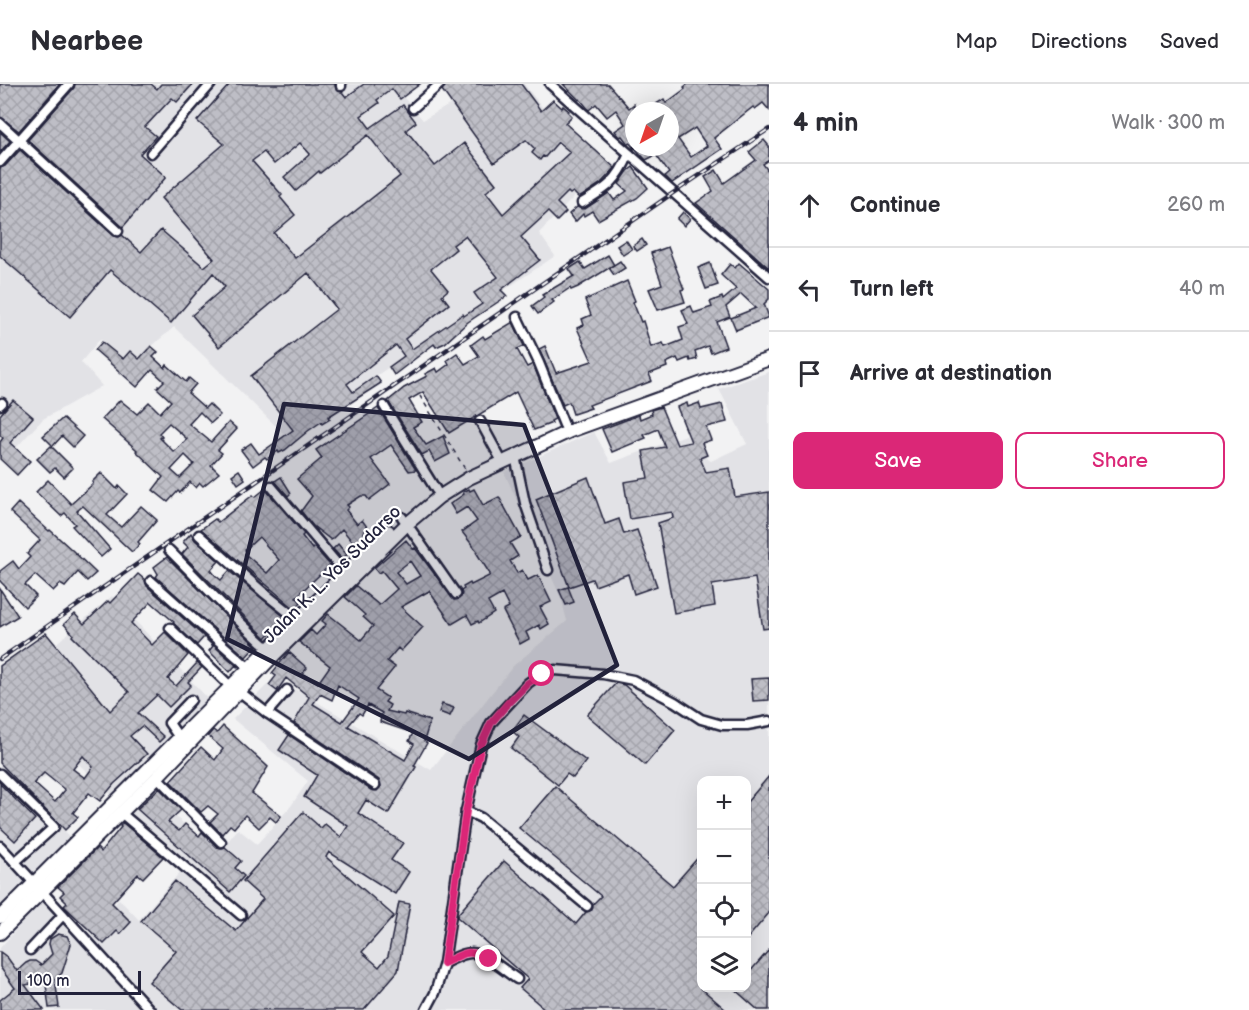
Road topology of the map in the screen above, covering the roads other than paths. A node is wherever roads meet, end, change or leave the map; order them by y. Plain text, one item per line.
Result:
1 (69, 84) edge
2 (211, 84) edge
3 (440, 84) edge
4 (550, 84) edge
5 (413, 108) dead end
6 (0, 123) edge
7 (19, 141) junction
8 (625, 150) edge
9 (151, 153) dead end
10 (628, 156) edge
11 (631, 156) edge
12 (0, 162) edge
13 (582, 203) dead end
14 (118, 231) dead end
15 (769, 277) edge
16 (518, 317) dead end
17 (769, 352) edge
18 (769, 359) edge
19 (384, 406) dead end
20 (480, 422) dead end
21 (564, 424) junction
22 (499, 456) junction
23 (515, 456) junction
24 (271, 486) dead end
25 (436, 490) junction
26 (405, 521) junction
27 (199, 535) dead end
28 (169, 550) dead end
29 (548, 570) dead end
30 (345, 573) junction
31 (151, 581) dead end
32 (456, 594) dead end
33 (297, 619) junction
34 (170, 628) dead end
35 (268, 648) junction
36 (249, 668) junction
37 (235, 690) junction
38 (287, 690) dead end
39 (191, 700) dead end
40 (267, 713) junction
41 (769, 721) edge
42 (180, 739) junction
43 (0, 774) edge
44 (157, 777) junction
45 (375, 785) dead end
46 (466, 811) junction
47 (121, 813) junction
48 (221, 842) dead end
49 (0, 846) edge
50 (15, 862) junction
51 (39, 886) junction
52 (587, 906) dead end
53 (63, 915) junction
54 (241, 915) dead end
55 (0, 917) edge
56 (0, 933) edge
57 (30, 950) dead end
58 (444, 963) junction
59 (517, 979) dead end
60 (150, 1010) edge
61 (426, 1010) edge

1 - 7 street
2 - 9 street
3 - 5 street
4 - 8 street
6 - 7 street
7 - 12 street
7 - 14 street
10 - 13 street
11 - 15 street
16 - 21 street
17 - 21 highway, Jalan K. L. Yos Sudarso
18 - 23 highway, Jalan K. L. Yos Sudarso
19 - 25 street
20 - 22 street
21 - 22 highway, Jalan K. L. Yos Sudarso
22 - 25 highway, Jalan K. L. Yos Sudarso
23 - 26 highway, Jalan K. L. Yos Sudarso
23 - 29 street
24 - 30 street
25 - 26 highway, Jalan K. L. Yos Sudarso
26 - 30 highway, Jalan K. L. Yos Sudarso
26 - 32 street
26 - 37 highway, Jalan K. L. Yos Sudarso
27 - 33 street
28 - 35 street
30 - 33 highway, Jalan K. L. Yos Sudarso
31 - 36 street
33 - 35 highway, Jalan K. L. Yos Sudarso
34 - 37 street
35 - 36 highway, Jalan K. L. Yos Sudarso
36 - 37 highway, Jalan K. L. Yos Sudarso
37 - 40 street
37 - 42 highway, Jalan K. L. Yos Sudarso
37 - 44 highway, Jalan K. L. Yos Sudarso
38 - 40 street
39 - 42 street
40 - 45 street
41 - 46 street
42 - 51 highway, Jalan K. L. Yos Sudarso
43 - 50 street
44 - 47 highway, Jalan K. L. Yos Sudarso
44 - 48 street
46 - 52 street
46 - 58 street
47 - 51 highway, Jalan K. L. Yos Sudarso
47 - 54 street
49 - 50 street
50 - 51 street
51 - 53 street
51 - 55 highway, Jalan K. L. Yos Sudarso
51 - 56 highway, Jalan K. L. Yos Sudarso
53 - 57 street
53 - 60 street
58 - 59 street
58 - 61 street

